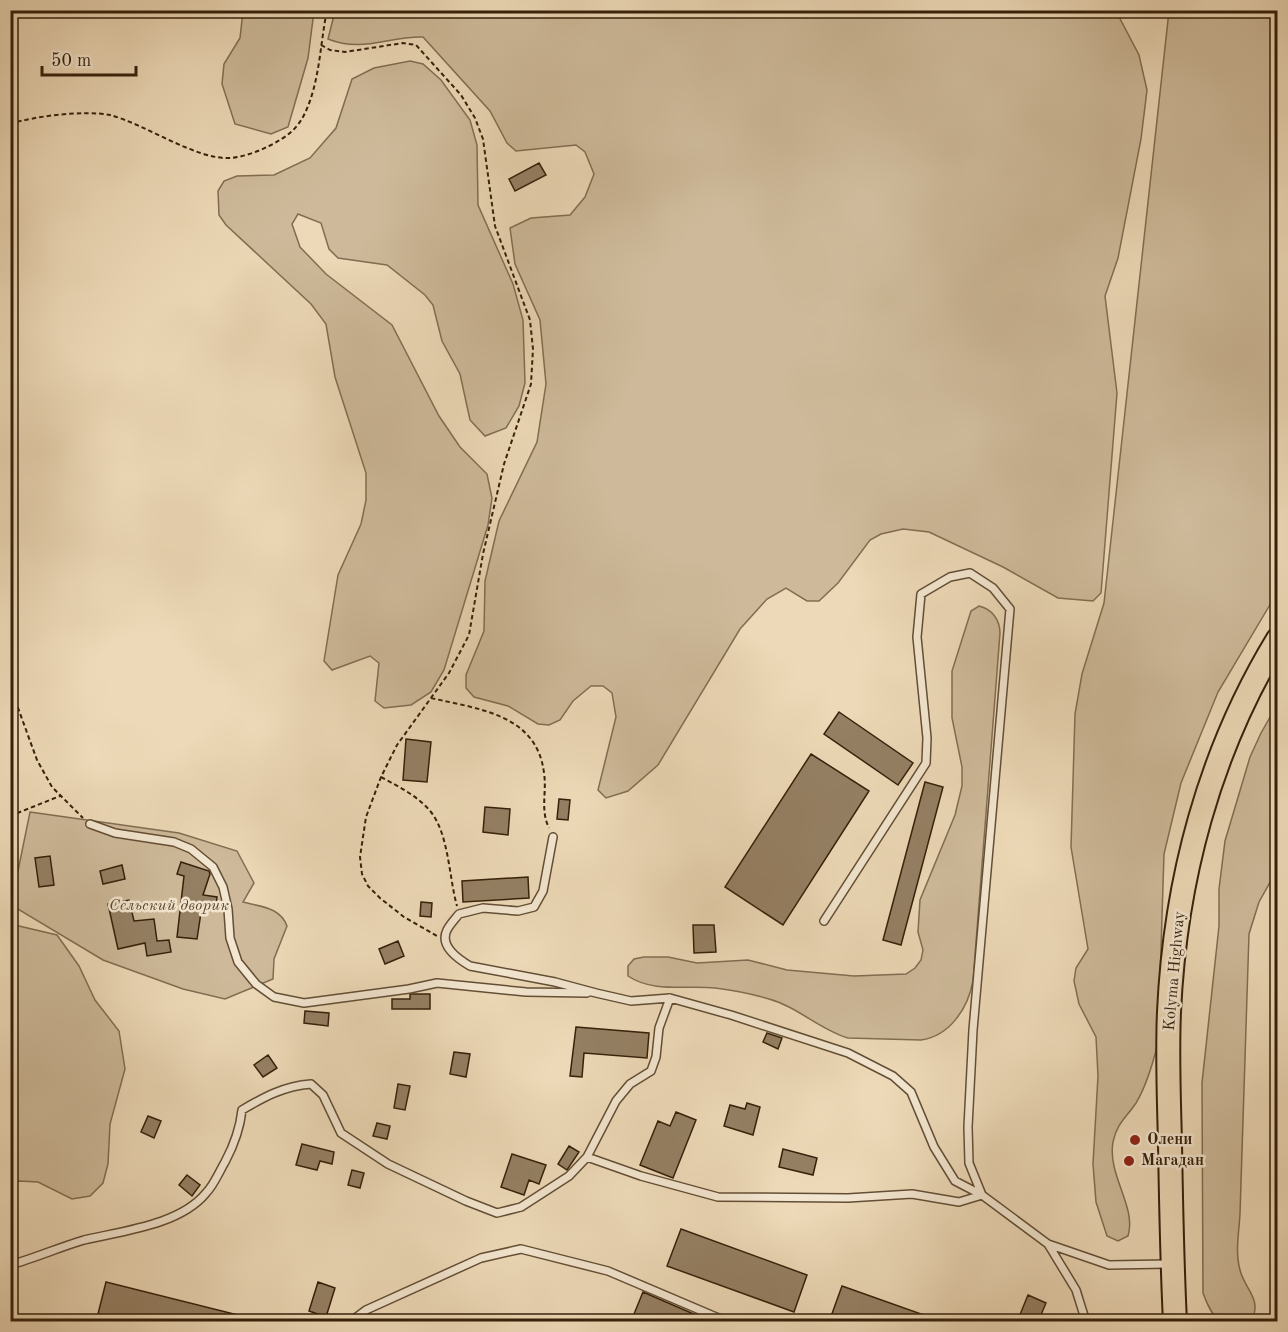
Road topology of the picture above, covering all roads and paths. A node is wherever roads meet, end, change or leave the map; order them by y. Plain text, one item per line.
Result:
1 (327, 10) edge
2 (321, 45) junction
3 (10, 124) edge
4 (1278, 639) edge
5 (10, 686) edge
6 (431, 698) junction
7 (381, 777) junction
8 (60, 796) junction
9 (10, 816) edge
10 (90, 824) joint
11 (553, 837) joint
12 (459, 914) junction
13 (824, 921) dead end
14 (444, 940) junction
15 (596, 993) junction
16 (670, 998) junction
17 (587, 1157) junction
18 (982, 1195) junction
19 (1048, 1244) junction
20 (1172, 1264) junction
21 (10, 1265) edge
22 (1278, 1316) edge
23 (350, 1322) edge
24 (728, 1322) edge
25 (1086, 1322) edge
26 (1175, 1322) edge
27 (1274, 1322) edge

1 - 2 path
2 - 3 path
2 - 6 path
4 - 20 highway, Kolyma Highway
5 - 8 path
6 - 7 path
6 - 11 path
7 - 12 path
7 - 14 path
8 - 9 path
8 - 10 path
10 - 15 lane
11 - 12 lane
12 - 14 lane
13 - 18 lane
14 - 15 lane
15 - 16 lane
16 - 17 lane
16 - 18 lane
17 - 18 lane
17 - 21 lane
18 - 19 lane
19 - 20 lane
19 - 25 lane
20 - 26 highway, Kolyma Highway
22 - 27 lane
23 - 24 lane

